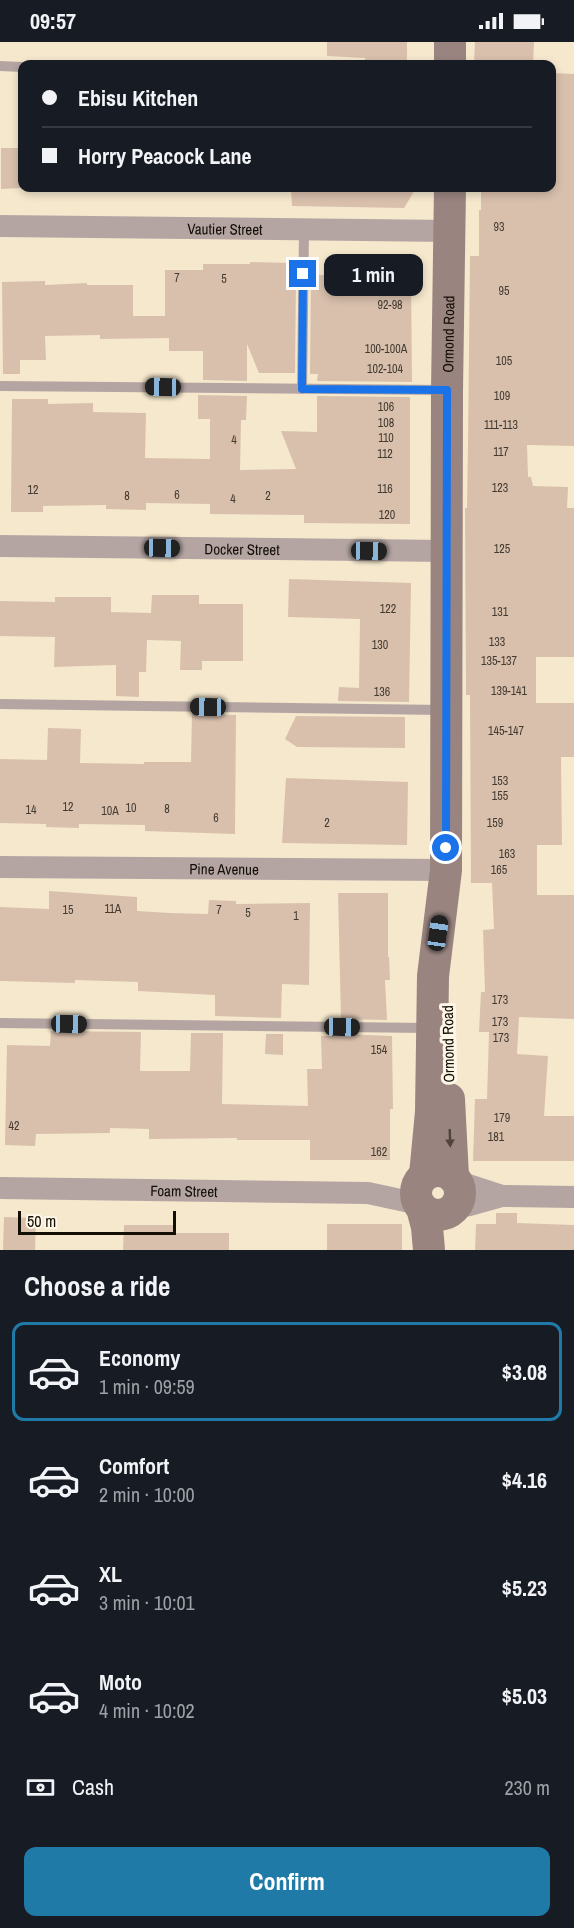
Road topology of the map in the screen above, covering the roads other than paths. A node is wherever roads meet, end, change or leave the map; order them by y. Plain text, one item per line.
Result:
1 (450, 42) edge
2 (450, 60) edge
3 (0, 66) edge
4 (18, 67) edge
5 (450, 192) edge
6 (0, 226) edge
7 (304, 230) junction
8 (450, 231) junction
9 (0, 386) edge
10 (302, 389) junction
11 (447, 390) junction
12 (0, 546) edge
13 (446, 551) junction
14 (0, 704) edge
15 (445, 710) junction
16 (0, 867) edge
17 (446, 870) junction
18 (441, 912) junction
19 (0, 1023) edge
20 (437, 1028) junction
21 (0, 1188) edge
22 (438, 1193) junction
23 (574, 1197) edge
24 (429, 1250) edge
25 (448, 1250) edge

1 - 2 street
3 - 4 lane
5 - 8 street, Ormond Road
6 - 7 street, Vautier Street
7 - 8 street, Vautier Street
7 - 10 lane
8 - 11 street, Ormond Road
9 - 10 lane
10 - 11 lane
11 - 13 street, Ormond Road
12 - 13 street, Docker Street
13 - 15 street, Ormond Road
14 - 15 lane
15 - 17 street, Ormond Road
16 - 17 street, Pine Avenue
17 - 18 street, Ormond Road
18 - 20 street, Ormond Road
18 -> 22 street, Ormond Road
19 - 20 lane
20 - 22 street, Ormond Road
21 - 22 street, Foam Street
22 - 23 street, Foam Street
22 - 24 street, Ormond Road
22 - 25 street, Ormond Road

